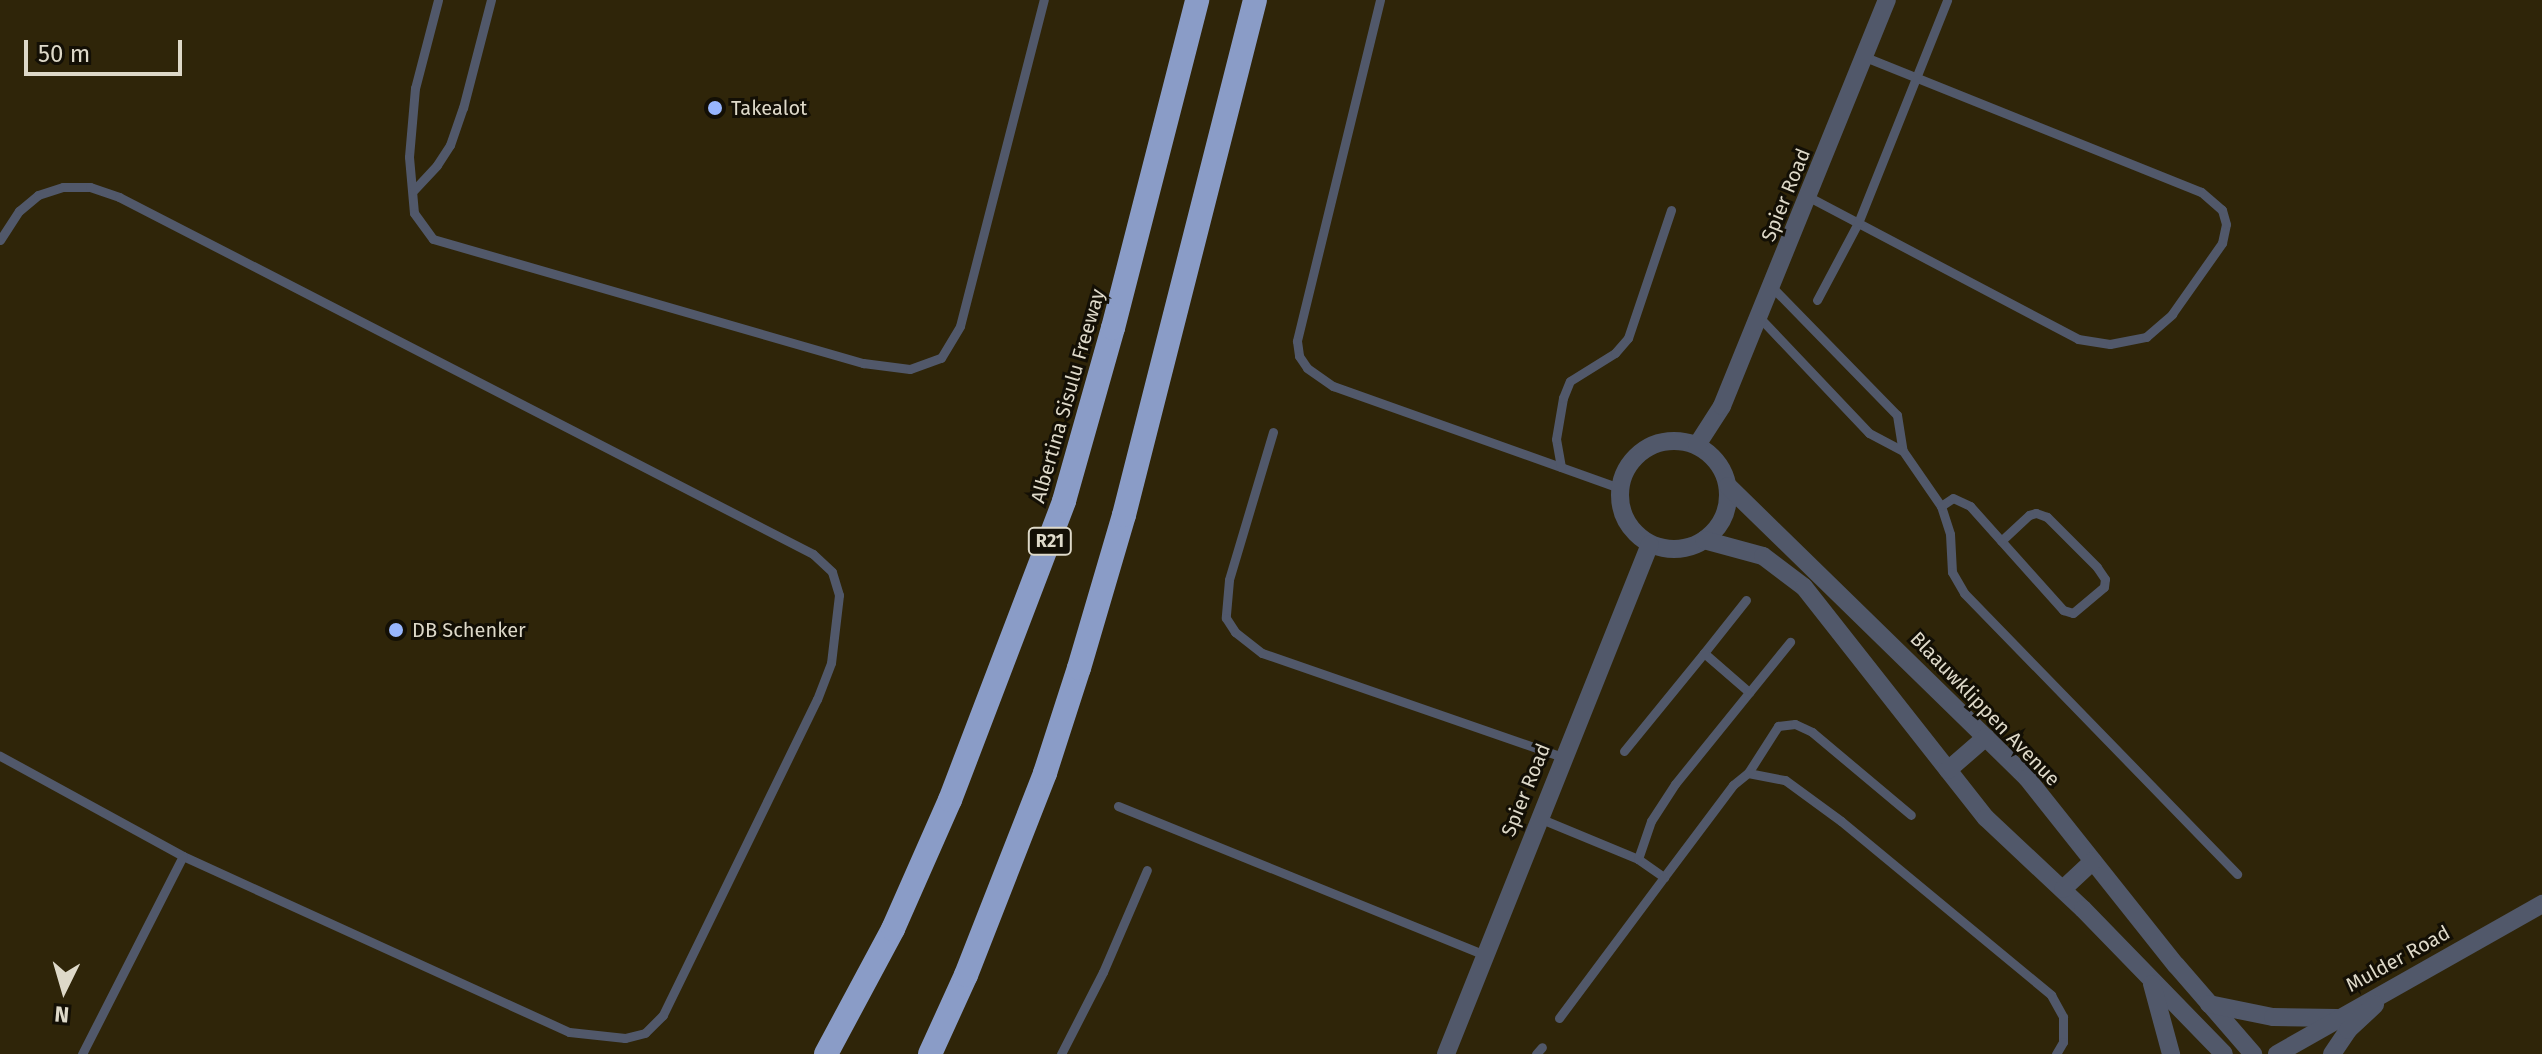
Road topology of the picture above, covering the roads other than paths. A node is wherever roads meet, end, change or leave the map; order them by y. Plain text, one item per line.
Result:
1 (438, 0) edge
2 (491, 0) edge
3 (1044, 0) edge
4 (1197, 0) edge
5 (1255, 0) edge
6 (1380, 0) edge
7 (1887, 0) edge
8 (1947, 0) edge
9 (1865, 57) junction
10 (1917, 78) junction
11 (413, 191) junction
12 (1809, 197) junction
13 (1671, 210) dead end
14 (1858, 223) junction
15 (0, 240) edge
16 (1772, 287) junction
17 (1817, 300) dead end
18 (1759, 317) junction
19 (1273, 432) dead end
20 (1697, 445) junction
21 (1903, 451) junction
22 (1561, 467) junction
23 (1728, 486) junction
24 (1619, 488) junction
25 (1941, 506) junction
26 (1704, 540) junction
27 (2001, 541) junction
28 (1650, 544) junction
29 (1746, 600) dead end
30 (1790, 642) dead end
31 (1704, 653) junction
32 (1749, 692) junction
33 (1986, 737) junction
34 (1624, 751) dead end
35 (0, 756) edge
36 (1562, 757) junction
37 (1948, 770) junction
38 (1748, 773) junction
39 (1118, 806) dead end
40 (1911, 815) dead end
41 (1539, 818) junction
42 (183, 856) junction
43 (1638, 859) junction
44 (2093, 861) junction
45 (1147, 870) dead end
46 (2237, 874) dead end
47 (1664, 877) junction
48 (2063, 889) junction
49 (2542, 904) edge
50 (1485, 955) junction
51 (2149, 975) junction
52 (2400, 982) junction
53 (2209, 1004) junction
54 (1559, 1018) dead end
55 (2339, 1018) junction
56 (82, 1054) edge
57 (826, 1054) edge
58 (930, 1054) edge
59 (1061, 1054) edge
60 (1446, 1054) edge
61 (2056, 1054) edge
62 (2171, 1054) edge
63 (2224, 1054) edge
64 (2253, 1054) edge
65 (2277, 1054) edge
66 (2332, 1054) edge

1 - 11 lane
2 - 11 lane
3 - 11 lane
4 - 57 highway, Albertina Sisulu Freeway / R21
5 - 58 highway
6 - 22 lane
7 - 9 street, Spier Road
8 - 10 lane
9 - 10 lane
9 - 12 street, Spier Road
10 - 14 lane
10 - 14 lane
12 - 14 lane
12 - 16 street, Spier Road
13 - 22 lane
14 - 17 lane
15 - 42 lane
16 - 18 street, Spier Road
16 - 21 lane
18 - 20 street, Spier Road
18 - 21 lane
19 - 36 lane
20 - 23 street
20 - 24 street
21 - 25 lane
22 - 24 lane
23 - 26 street
23 - 33 street, Blaauwklippen Avenue
24 - 28 street
25 - 27 lane
25 - 46 lane
26 - 28 street
26 - 37 street
27 - 27 lane
28 - 36 street, Spier Road
29 - 31 lane
30 - 32 lane
31 - 32 lane
31 - 34 lane
32 - 43 lane
33 - 37 street
33 - 44 street, Blaauwklippen Avenue
35 - 42 lane
36 - 41 street, Spier Road
37 - 48 street
38 - 40 lane
38 - 47 lane
38 - 61 lane
39 - 50 lane
41 - 43 lane
41 - 50 street, Spier Road
42 - 56 lane
43 - 47 lane
44 - 48 street
44 - 53 street, Blaauwklippen Avenue
45 - 59 lane
47 - 54 lane
48 - 51 street
49 - 52 street, Mulder Road
50 - 60 street, Spier Road
51 - 62 street
51 - 63 street
52 - 55 street, Mulder Road
52 - 66 street
53 - 55 street
53 - 64 street, Blaauwklippen Avenue
55 - 65 street, Mulder Road

